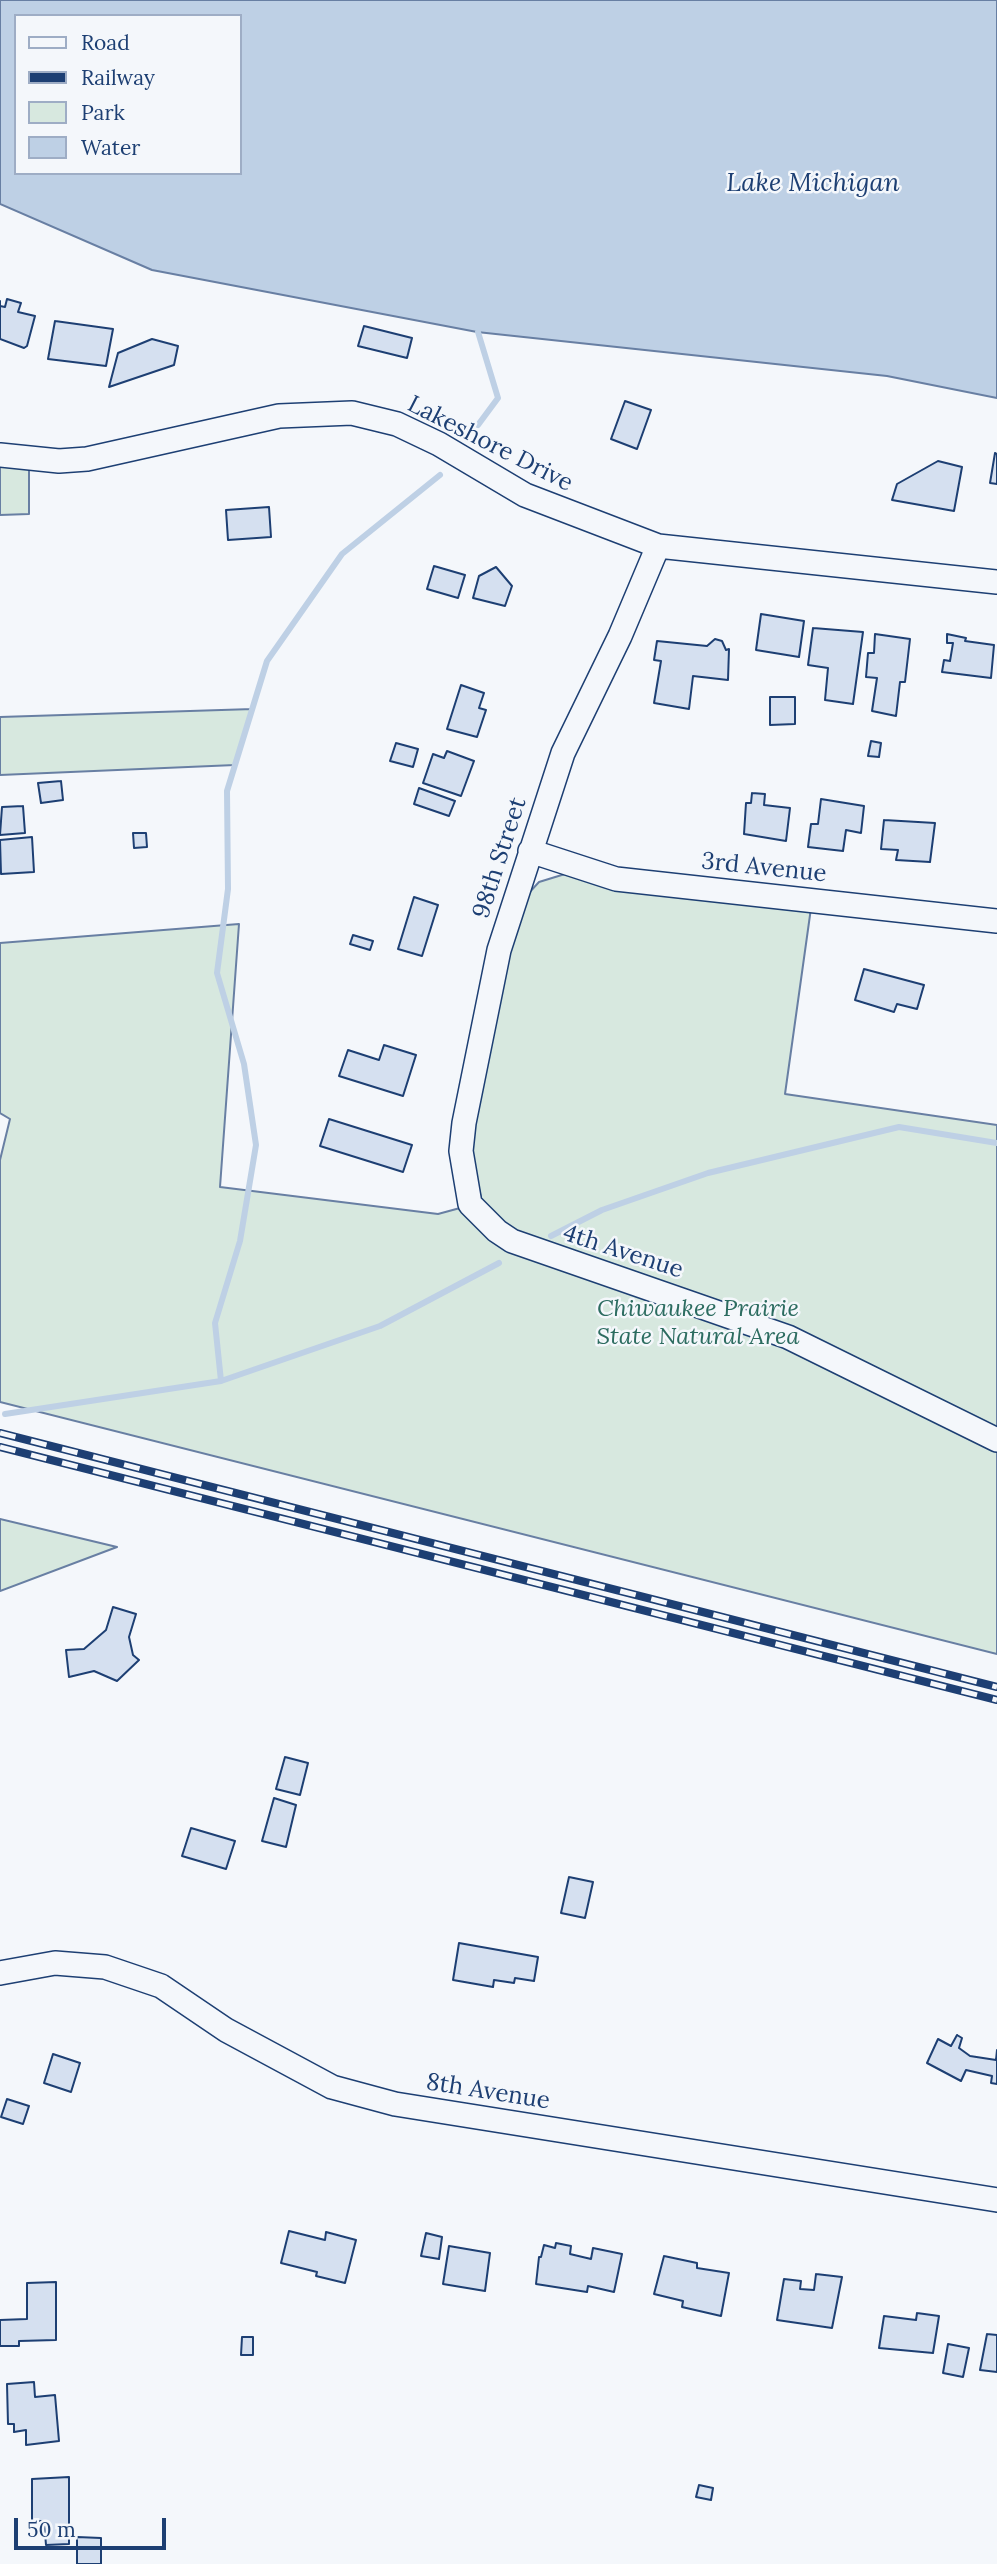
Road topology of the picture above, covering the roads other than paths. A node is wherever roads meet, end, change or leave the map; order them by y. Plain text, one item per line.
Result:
1 (0, 455) edge
2 (658, 546) junction
3 (997, 582) edge
4 (530, 852) junction
5 (997, 921) edge
6 (470, 1204) joint
7 (997, 1440) edge
8 (0, 1973) edge
9 (997, 2200) edge

1 - 2 street, Lakeshore Drive
2 - 3 street, Lakeshore Drive
2 - 4 street, 98th Street
4 - 5 street, 3rd Avenue
4 - 6 street, 98th Street
6 - 7 street, 4th Avenue
8 - 9 street, 8th Avenue

